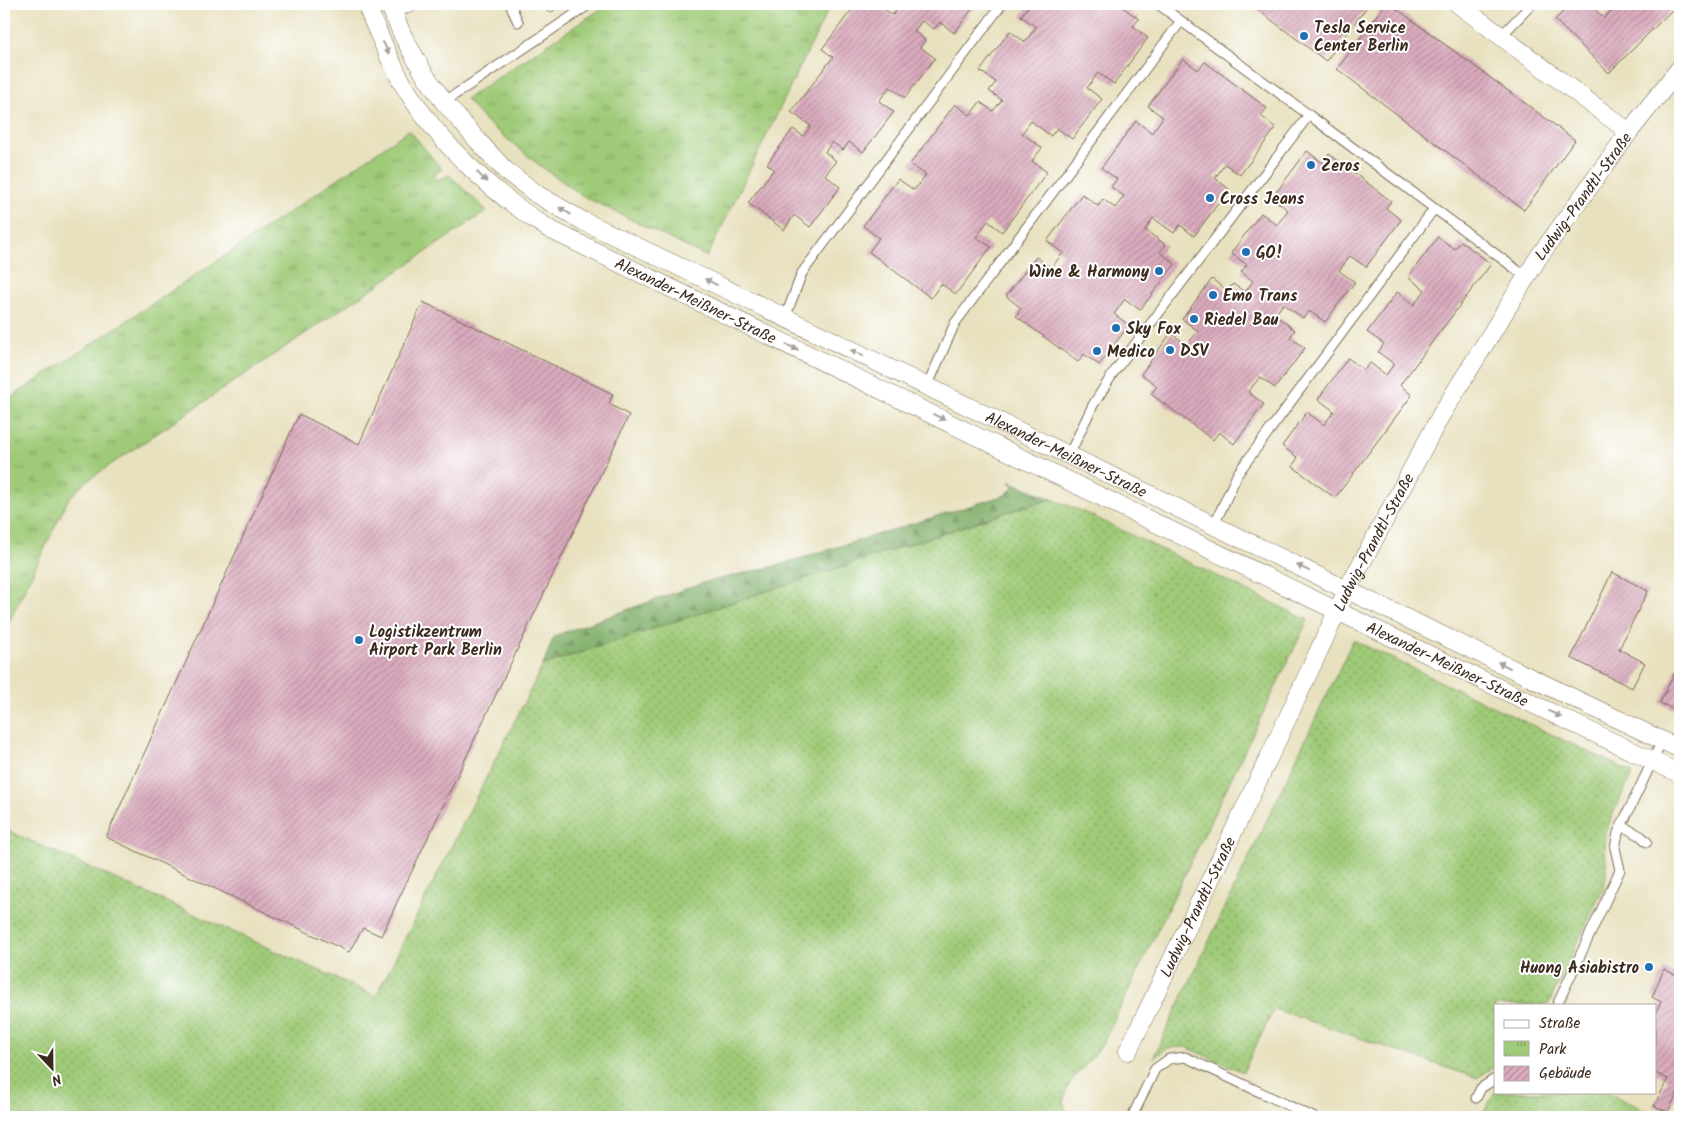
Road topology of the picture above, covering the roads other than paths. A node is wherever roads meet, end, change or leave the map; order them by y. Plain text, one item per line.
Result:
1 (366, 4) edge
2 (417, 4) edge
3 (510, 4) edge
4 (590, 4) edge
5 (1002, 4) edge
6 (1158, 4) edge
7 (1458, 4) edge
8 (1532, 4) edge
9 (391, 9) edge
10 (1181, 21) junction
11 (518, 22) dead end
12 (1501, 36) junction
13 (1680, 68) edge
14 (444, 102) junction
15 (1309, 115) junction
16 (1630, 132) junction
17 (531, 204) junction
18 (1434, 209) junction
19 (1525, 276) junction
20 (785, 318) junction
21 (875, 374) junction
22 (927, 387) junction
23 (1069, 455) junction
24 (1220, 538) junction
25 (1347, 590) junction
26 (1337, 610) junction
27 (1662, 741) junction
28 (1680, 749) edge
29 (1652, 760) junction
30 (1680, 774) edge
31 (1622, 826) junction
32 (1647, 842) dead end
33 (1557, 1004) edge
34 (1128, 1051) dead end
35 (1494, 1080) edge
36 (1476, 1098) dead end
37 (1132, 1117) edge
38 (1313, 1117) edge

1 -> 17 street, Alexander-Meißner-Straße
2 - 9 lane
3 - 11 lane
4 - 14 lane
5 - 20 lane
6 - 10 lane
7 - 12 street
8 - 12 lane
9 - 14 street, Alexander-Meißner-Straße
10 - 15 lane
10 - 22 lane
12 - 16 street
13 - 16 street, Ludwig-Prandtl-Straße
14 - 17 street, Alexander-Meißner-Straße
15 - 18 lane
15 - 23 lane
16 - 19 street, Ludwig-Prandtl-Straße
20 -> 17 street, Alexander-Meißner-Straße
17 -> 21 street, Alexander-Meißner-Straße
18 - 19 lane
18 - 24 lane
19 - 25 street, Ludwig-Prandtl-Straße
21 -> 20 street, Alexander-Meißner-Straße
21 - 22 street, Alexander-Meißner-Straße
21 -> 24 street, Alexander-Meißner-Straße
22 - 23 street, Alexander-Meißner-Straße
23 - 24 street, Alexander-Meißner-Straße
25 -> 24 street, Alexander-Meißner-Straße
24 - 26 street, Alexander-Meißner-Straße
25 - 26 street, Ludwig-Prandtl-Straße
27 -> 25 street, Alexander-Meißner-Straße
26 -> 29 street, Alexander-Meißner-Straße
26 - 34 street, Ludwig-Prandtl-Straße
27 - 28 street, Alexander-Meißner-Straße
27 - 29 lane
29 - 30 street, Alexander-Meißner-Straße
29 - 31 lane
31 - 32 lane
31 - 33 lane
35 - 36 lane
37 - 38 lane

